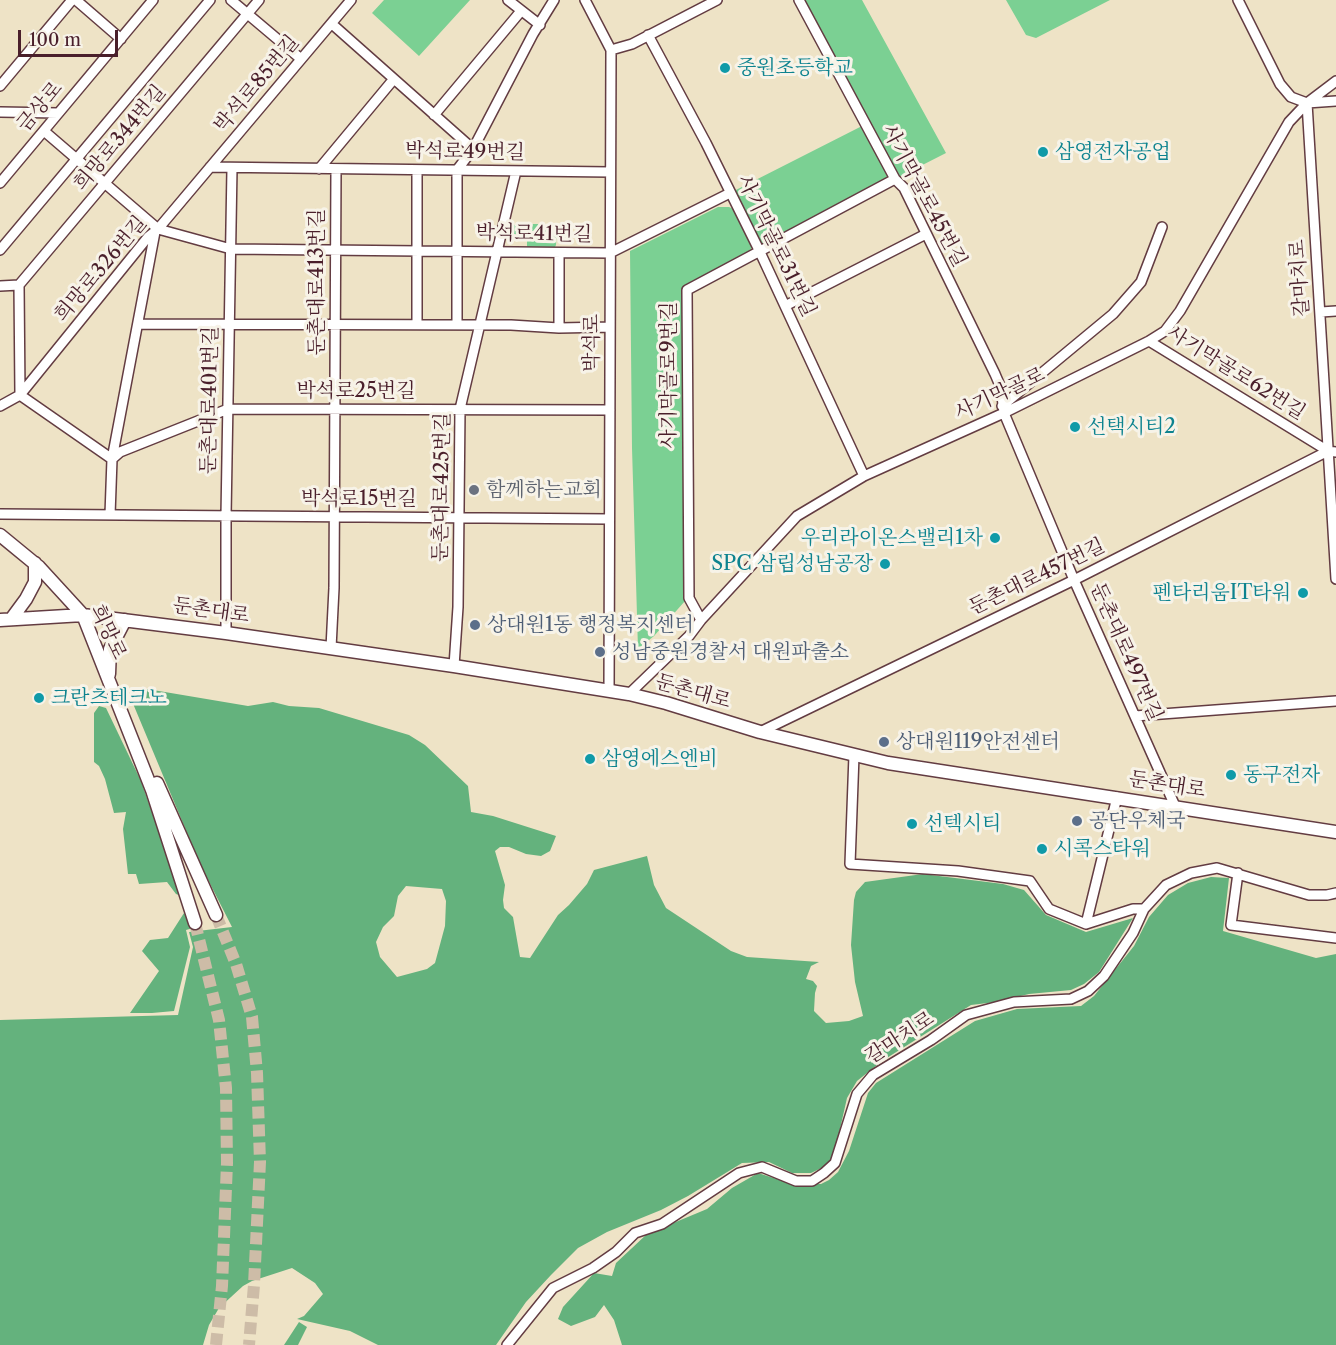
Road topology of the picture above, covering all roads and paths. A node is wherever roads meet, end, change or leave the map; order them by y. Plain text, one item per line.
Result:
1 (74, 0) edge
2 (153, 0) edge
3 (210, 0) edge
4 (231, 0) edge
5 (259, 0) edge
6 (351, 0) edge
7 (508, 0) edge
8 (554, 0) edge
9 (585, 0) edge
10 (717, 0) edge
11 (799, 0) edge
12 (1238, 0) edge
13 (521, 11) junction
14 (248, 14) junction
15 (332, 24) junction
16 (540, 25) junction
17 (648, 36) junction
18 (121, 39) junction
19 (611, 50) junction
20 (301, 60) junction
21 (393, 80) junction
22 (1336, 81) edge
23 (0, 86) edge
24 (1336, 101) edge
25 (1307, 103) junction
26 (0, 112) edge
27 (58, 113) junction
28 (434, 115) junction
29 (44, 130) junction
30 (473, 149) junction
31 (77, 160) junction
32 (210, 167) junction
33 (232, 168) junction
34 (319, 169) junction
35 (336, 169) junction
36 (417, 170) junction
37 (457, 170) junction
38 (516, 171) junction
39 (610, 172) junction
40 (895, 179) junction
41 (0, 183) edge
42 (104, 183) junction
43 (730, 193) junction
44 (1162, 227) dead end
45 (157, 231) junction
46 (926, 234) junction
47 (231, 249) junction
48 (335, 249) junction
49 (0, 250) edge
50 (417, 250) junction
51 (458, 250) junction
52 (759, 250) junction
53 (497, 252) junction
54 (560, 253) junction
55 (610, 253) junction
56 (19, 285) junction
57 (0, 286) edge
58 (785, 306) junction
59 (1336, 311) edge
60 (1321, 312) junction
61 (139, 324) junction
62 (229, 324) junction
63 (334, 324) junction
64 (417, 324) junction
65 (457, 325) junction
66 (480, 325) junction
67 (609, 327) junction
68 (559, 328) junction
69 (1149, 341) junction
70 (20, 395) junction
71 (0, 406) edge
72 (228, 409) junction
73 (334, 409) junction
74 (460, 409) junction
75 (610, 410) junction
76 (1003, 410) junction
77 (1332, 451) edge
78 (112, 459) junction
79 (864, 476) junction
80 (0, 514) edge
81 (110, 515) junction
82 (226, 516) junction
83 (333, 516) junction
84 (459, 517) junction
85 (609, 519) junction
86 (0, 534) edge
87 (35, 563) junction
88 (1336, 579) edge
89 (1074, 580) junction
90 (83, 615) junction
91 (6, 619) edge
92 (125, 620) junction
93 (701, 620) junction
94 (226, 633) junction
95 (331, 648) junction
96 (454, 666) junction
97 (108, 678) junction
98 (609, 691) junction
99 (629, 694) junction
100 (1336, 701) edge
101 (1135, 716) junction
102 (760, 732) junction
103 (131, 738) junction
104 (854, 755) junction
105 (1117, 797) junction
106 (1175, 806) junction
107 (1336, 832) edge
108 (1238, 873) junction
109 (1336, 893) edge
110 (1144, 909) junction
111 (216, 915) tunnel mouth
112 (195, 923) tunnel mouth
113 (1086, 924) junction
114 (1336, 938) edge
115 (507, 1345) edge

1 - 18 street
1 - 23 street
2 - 18 street, 금상로
3 - 31 street
4 - 14 street
5 - 14 street, 희망로344번길
6 - 15 street, 박석로85번길
7 - 13 street
8 - 16 street
9 - 19 street, 박석로
10 - 17 street
11 - 40 street, 사기막골로45번길
12 - 25 street
13 - 16 street
13 - 28 street
14 - 20 street
14 - 42 street, 희망로344번길
15 - 20 street, 박석로85번길
15 - 21 street
16 - 30 street
17 - 19 street
17 - 43 street, 사기막골로31번길
18 - 27 street, 금상로
19 - 39 street, 박석로
20 - 32 street, 박석로85번길
21 - 28 street
21 - 34 street
22 - 25 street, 사기막골로
24 - 25 street
25 - 60 street, 갈마치로
25 - 69 street, 사기막골로
26 - 27 street
27 - 29 street, 금상로
28 - 30 street
29 - 31 street
29 - 41 street, 금상로
30 - 37 street
31 - 42 street
31 - 49 street
32 - 33 street, 박석로49번길
32 - 45 street, 희망로326번길
33 - 34 street, 박석로49번길
33 - 47 street, 둔촌대로401번길
34 - 35 street, 박석로49번길
35 - 36 street, 박석로49번길
35 - 48 street, 둔촌대로413번길
36 - 37 street, 박석로49번길
36 - 50 street
37 - 38 street, 박석로49번길
37 - 51 street, 박석로41번길
38 - 39 street, 박석로49번길
38 - 53 street, 둔촌대로425번길
39 - 55 street, 박석로
40 - 46 street, 사기막골로45번길
40 - 52 street, 사기막골로9번길
42 - 45 street
42 - 56 street, 희망로344번길
43 - 52 street, 사기막골로31번길
43 - 55 street
44 - 76 street
45 - 47 street, 박석로41번길
45 - 61 street
45 - 70 street, 희망로326번길
46 - 58 street
46 - 76 street, 사기막골로45번길
47 - 48 street, 박석로41번길
47 - 62 street, 둔촌대로401번길
48 - 50 street, 박석로41번길
48 - 63 street, 둔촌대로413번길
50 - 51 street, 박석로41번길
50 - 64 street
51 - 53 street, 박석로41번길
51 - 65 street
52 - 58 street, 사기막골로31번길
52 - 93 street, 사기막골로9번길
53 - 54 street, 박석로41번길
53 - 66 street, 둔촌대로425번길
54 - 55 street, 박석로41번길
54 - 68 street
55 - 67 street, 박석로
56 - 57 street
56 - 70 street
58 - 79 street, 사기막골로31번길
59 - 60 street
60 - 77 street, 갈마치로
61 - 62 street
61 - 78 street
62 - 63 street
62 - 72 street, 둔촌대로401번길
63 - 64 street
63 - 73 street, 둔촌대로413번길
64 - 65 street
65 - 66 street
66 - 68 street
66 - 74 street, 둔촌대로425번길
67 - 68 street
67 - 75 street, 박석로
69 - 76 street, 사기막골로
69 - 77 street, 사기막골로62번길
70 - 71 street, 희망로326번길
70 - 78 street
72 - 73 street, 박석로25번길
72 - 78 street, 박석로25번길
72 - 82 street, 둔촌대로401번길
73 - 74 street, 박석로25번길
73 - 83 street, 둔촌대로413번길
74 - 75 street, 박석로25번길
74 - 84 street, 둔촌대로425번길
75 - 85 street, 박석로
76 - 79 street, 사기막골로
76 - 89 street, 둔촌대로497번길
77 - 88 street, 갈마치로
77 - 89 street, 둔촌대로457번길
78 - 81 street
79 - 93 street, 사기막골로
80 - 81 street, 박석로15번길
81 - 82 street, 박석로15번길
82 - 83 street, 박석로15번길
82 - 94 street, 둔촌대로401번길
83 - 84 street, 박석로15번길
83 - 95 street, 둔촌대로413번길
84 - 85 street, 박석로15번길
84 - 96 street, 둔촌대로425번길
85 - 98 street, 박석로
86 - 87 main road, 희망로
87 - 90 main road, 희망로
87 - 91 main road
89 - 101 street, 둔촌대로497번길
89 - 102 street, 둔촌대로457번길
90 - 91 main road, 둔촌대로
90 - 92 main road, 둔촌대로
90 - 97 main road, 희망로
92 - 94 main road, 둔촌대로
92 - 97 main road
93 - 99 street, 사기막골로
94 - 95 main road, 둔촌대로
95 - 96 main road, 둔촌대로
96 - 98 main road, 둔촌대로
97 - 103 main road, 희망로
98 - 99 main road, 둔촌대로
99 - 102 main road, 둔촌대로
100 - 101 street
101 - 106 street, 둔촌대로497번길
102 - 104 main road, 둔촌대로
103 - 111 main road, 희망로
103 - 112 main road, 희망로
104 - 105 main road, 둔촌대로
104 - 113 street
105 - 106 main road, 둔촌대로
105 - 113 street
106 - 107 main road, 둔촌대로
108 - 109 street, 갈마치로
108 - 110 street, 갈마치로
108 - 114 street
110 - 113 street
110 - 115 street, 갈마치로

